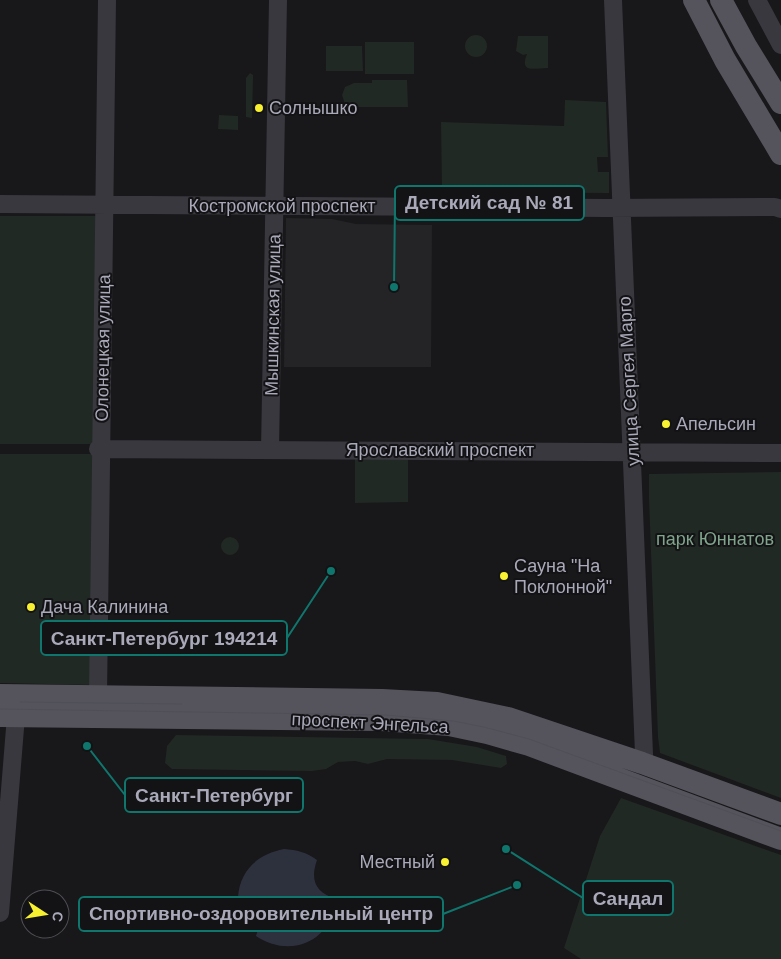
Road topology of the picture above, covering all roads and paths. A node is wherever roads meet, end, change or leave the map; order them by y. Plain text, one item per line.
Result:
1 (107, 0) edge
2 (278, 0) edge
3 (613, 0) edge
4 (694, 0) edge
5 (721, 0) edge
6 (757, 0) edge
7 (781, 45) edge
8 (776, 95) edge
9 (781, 154) edge
10 (0, 204) edge
11 (105, 206) junction
12 (275, 206) junction
13 (622, 208) junction
14 (778, 208) edge
15 (100, 449) junction
16 (270, 450) junction
17 (632, 451) junction
18 (781, 453) edge
19 (0, 695) edge
20 (98, 696) junction
21 (8, 716) edge
22 (642, 763) junction
23 (680, 777) junction
24 (672, 800) junction
25 (781, 814) edge
26 (781, 839) edge
27 (0, 913) edge

1 - 11 street, Олонецкая улица
2 - 12 street, Мышкинская улица
3 - 13 street, улица Сергея Марго
4 - 9 main road
5 - 8 main road
6 - 7 street
10 - 11 street, Костромской проспект
11 - 12 street, Костромской проспект
11 - 15 street, Олонецкая улица
12 - 13 street, Костромской проспект
12 - 16 street, Мышкинская улица
13 - 14 street, Костромской проспект
13 - 17 street, улица Сергея Марго
15 - 16 street, Ярославский проспект
15 - 20 street, Олонецкая улица
16 - 17 street, Ярославский проспект
17 - 18 street, Ярославский проспект
17 - 22 street, улица Сергея Марго
19 - 20 main road, проспект Энгельса
20 - 22 main road, проспект Энгельса
21 - 24 main road, проспект Энгельса
21 - 27 street
22 - 23 main road, проспект Энгельса
23 - 24 main road
23 - 25 main road, проспект Энгельса
24 - 26 main road, проспект Энгельса

